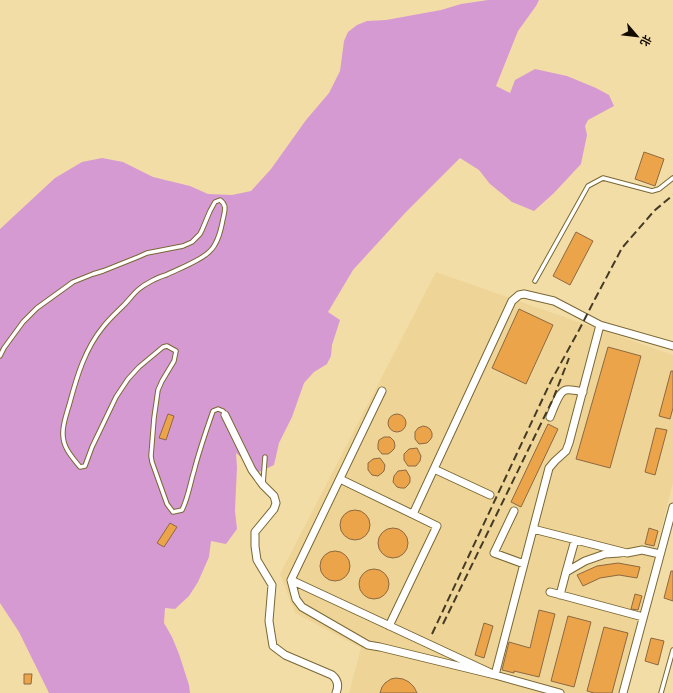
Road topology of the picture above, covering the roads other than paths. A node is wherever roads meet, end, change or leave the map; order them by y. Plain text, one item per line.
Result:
1 (673, 178) edge
2 (535, 281) dead end
3 (600, 325) junction
4 (673, 346) edge
5 (0, 356) edge
6 (382, 391) dead end
7 (582, 392) junction
8 (225, 415) joint
9 (550, 417) dead end
10 (265, 457) dead end
11 (434, 469) junction
12 (340, 479) junction
13 (263, 485) junction
14 (490, 495) dead end
15 (673, 507) edge
16 (514, 510) dead end
17 (413, 514) junction
18 (533, 529) junction
19 (575, 540) junction
20 (627, 553) junction
21 (660, 554) junction
22 (524, 564) junction
23 (566, 572) junction
24 (291, 580) junction
25 (550, 592) dead end
26 (560, 595) junction
27 (643, 618) junction
28 (389, 626) junction
29 (673, 650) edge
30 (494, 675) junction
31 (336, 693) edge
32 (560, 693) edge
33 (623, 693) edge
34 (661, 693) edge

1 - 2 lane
3 - 4 street
3 - 7 street
3 - 11 street
5 - 8 lane
6 - 12 street
7 - 9 street
7 - 18 street
8 - 13 street
10 - 13 lane
11 - 14 street
11 - 17 street
12 - 17 street
12 - 24 street
13 - 31 street
15 - 21 street
16 - 22 street
17 - 28 street
18 - 19 street
18 - 22 street
19 - 20 street
19 - 23 street
20 - 21 street
20 - 23 street
21 - 27 street
22 - 30 street
23 - 26 street
24 - 28 street
24 - 30 street
25 - 26 street
26 - 27 street
27 - 33 street
28 - 30 street
29 - 34 lane
30 - 32 street

